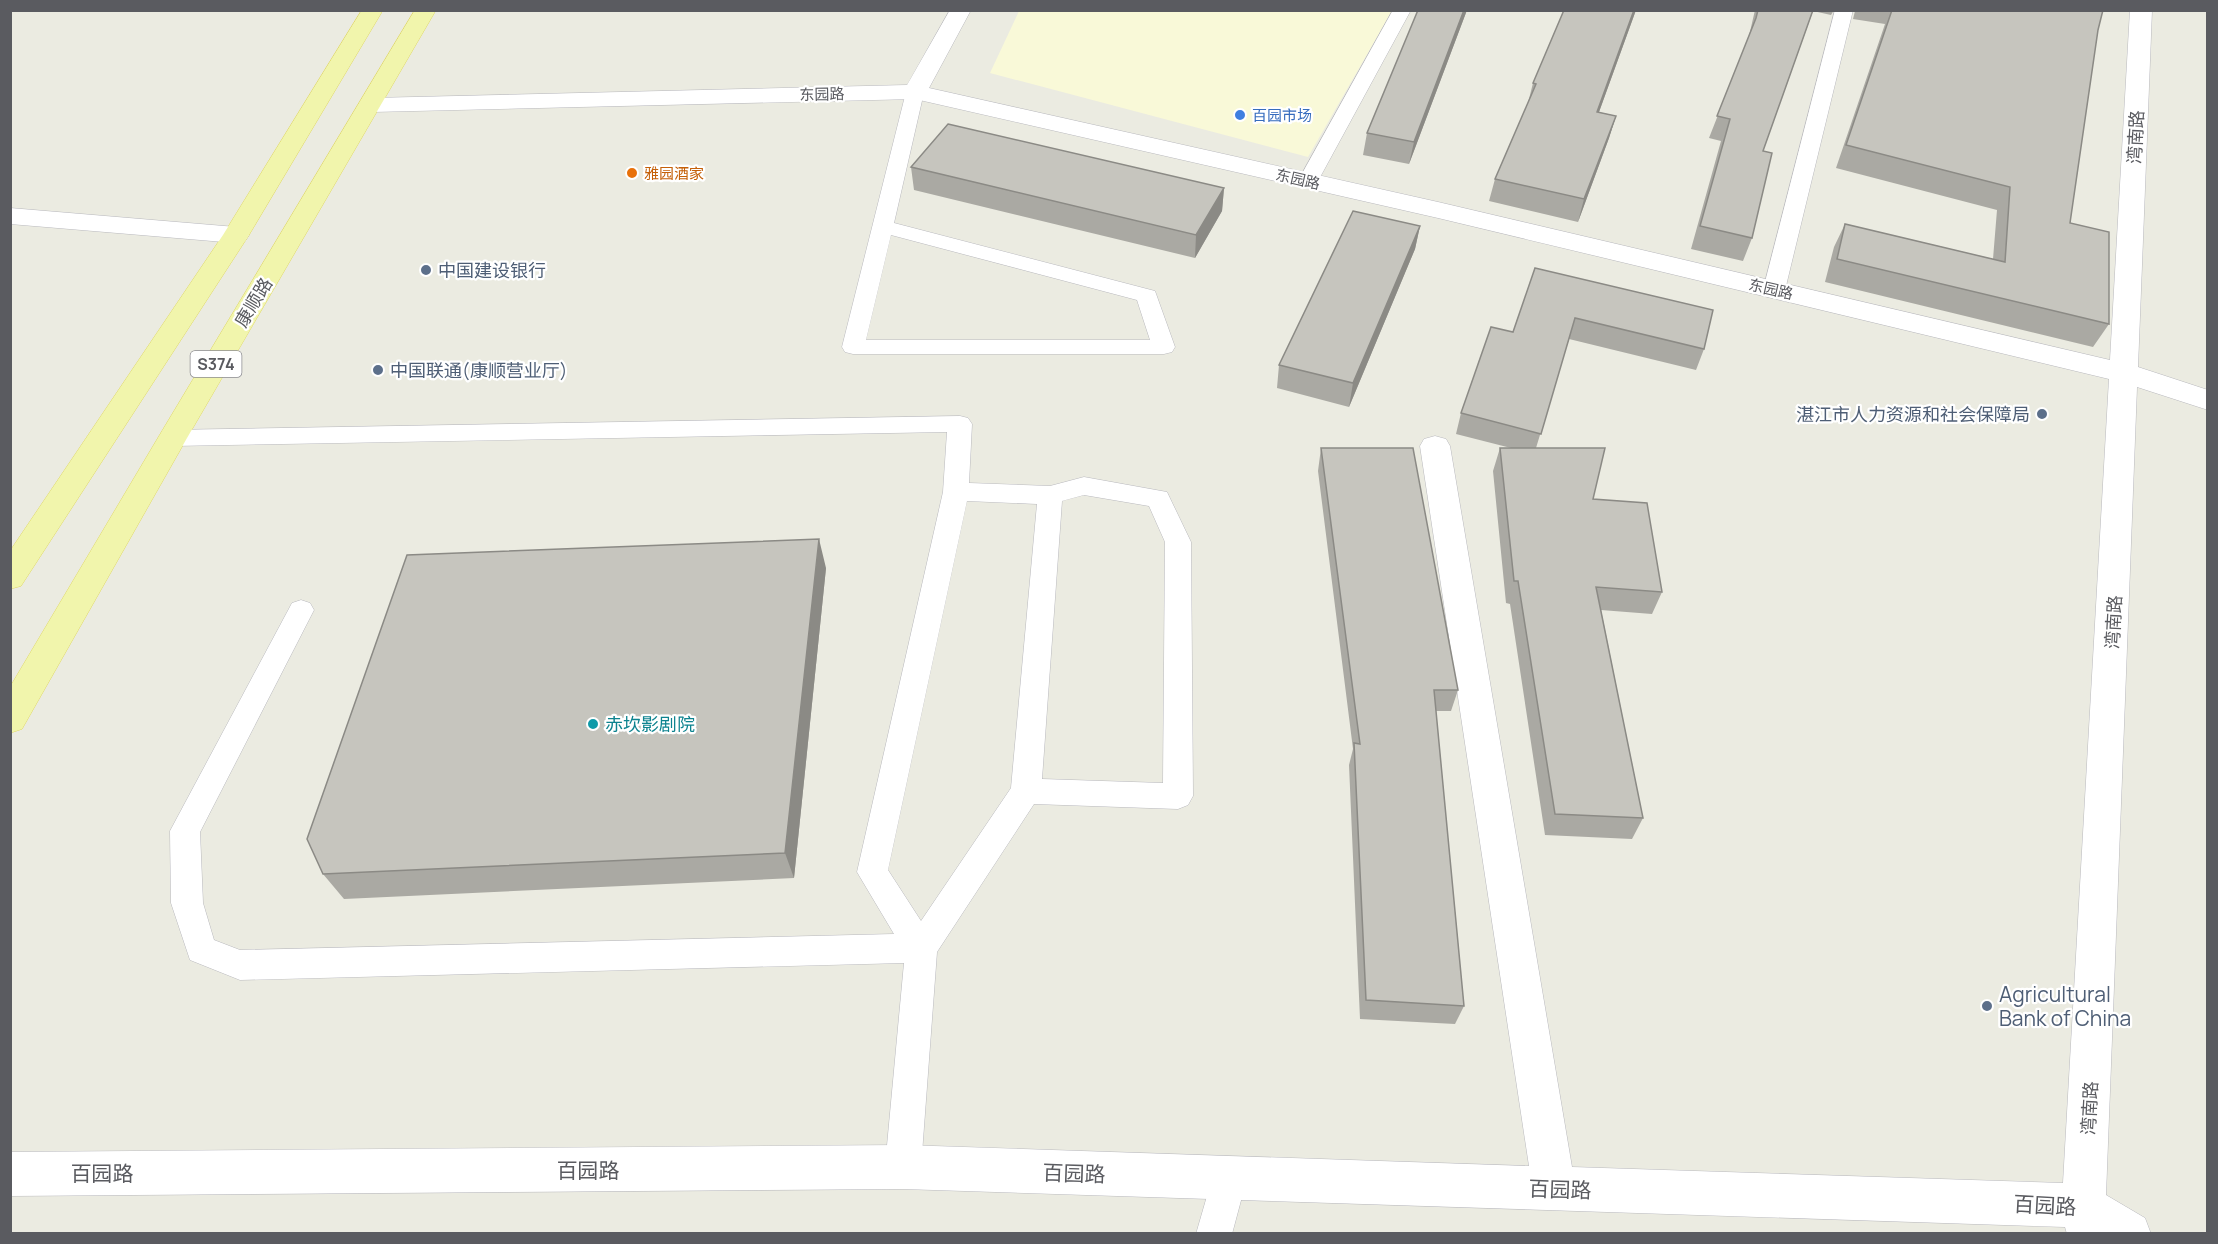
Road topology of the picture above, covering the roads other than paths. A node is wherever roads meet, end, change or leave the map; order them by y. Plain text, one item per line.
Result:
1 (374, 10) edge
2 (426, 10) edge
3 (961, 10) edge
4 (1402, 10) edge
5 (1844, 10) edge
6 (2141, 10) edge
7 (915, 92) junction
8 (372, 105) junction
9 (1308, 181) junction
10 (10, 216) edge
11 (882, 226) junction
12 (236, 235) junction
13 (1774, 290) junction
14 (2125, 373) junction
15 (2208, 400) edge
16 (172, 438) junction
17 (1435, 446) dead end
18 (956, 492) junction
19 (1050, 495) junction
20 (10, 577) edge
21 (301, 610) dead end
22 (10, 719) edge
23 (1026, 791) junction
24 (921, 948) junction
25 (903, 1167) junction
26 (10, 1174) edge
27 (1228, 1178) junction
28 (1554, 1188) junction
29 (2086, 1220) edge
30 (1214, 1233) edge
31 (2129, 1233) edge

1 - 12 main road, S374
2 - 8 main road, 康顺路 / S374
3 - 7 street
4 - 9 lane
5 - 13 lane
6 - 14 street, 湾南路
7 - 8 street, 东园路
7 - 9 street, 东园路
7 - 11 lane
8 - 16 main road, 康顺路 / S374
9 - 13 street, 东园路
10 - 12 street
11 - 11 lane
12 - 20 main road, S374
13 - 14 street, 东园路
14 - 15 street, 东园路
14 - 29 street, 湾南路
16 - 18 lane
16 - 22 main road, 康顺路 / S374
17 - 28 street
18 - 19 lane
18 - 24 lane
19 - 23 lane
19 - 23 lane
21 - 24 lane
23 - 24 lane
24 - 25 lane
25 - 26 street, 百园路
25 - 27 street, 百园路
27 - 28 street, 百园路
27 - 30 lane
28 - 29 street, 百园路
29 - 31 street, 百园路

